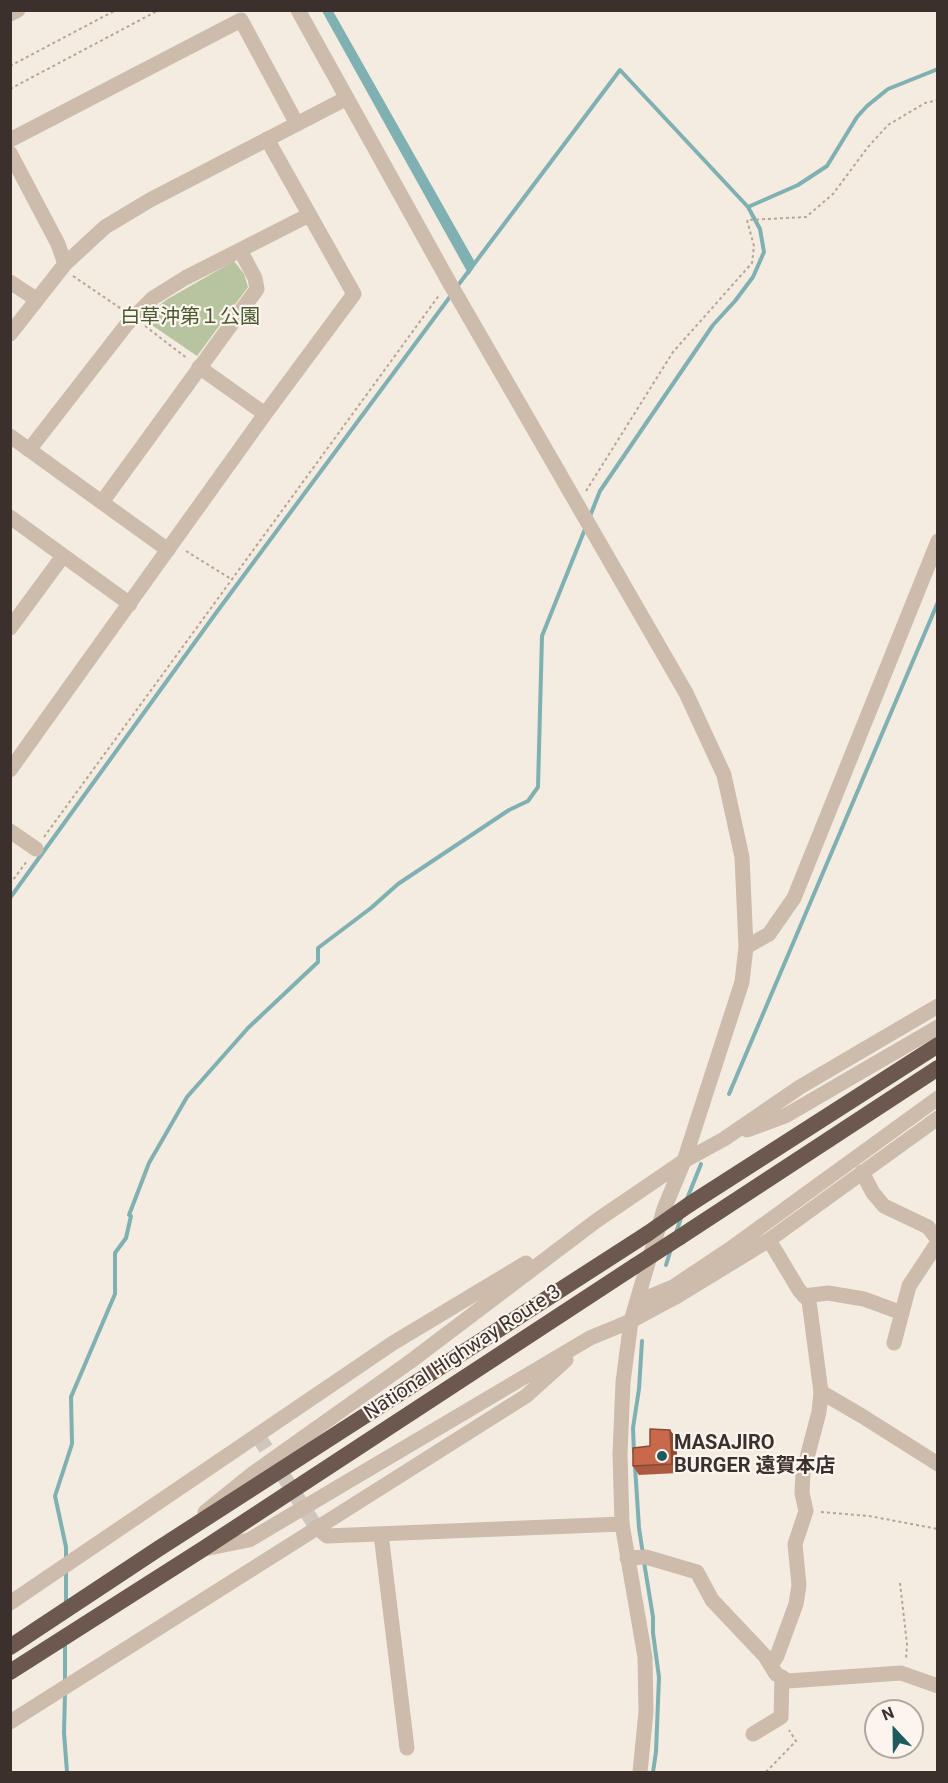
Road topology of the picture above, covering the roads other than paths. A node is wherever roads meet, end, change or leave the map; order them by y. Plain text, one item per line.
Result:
1 (18, 10) edge
2 (298, 10) edge
3 (10, 14) edge
4 (347, 98) junction
5 (297, 124) junction
6 (267, 139) junction
7 (10, 140) edge
8 (10, 153) edge
9 (309, 215) junction
10 (240, 250) junction
11 (65, 264) junction
12 (10, 282) edge
13 (36, 299) junction
14 (10, 334) edge
15 (199, 367) junction
16 (265, 414) junction
17 (10, 436) edge
18 (29, 450) junction
19 (102, 502) junction
20 (10, 517) edge
21 (938, 541) edge
22 (171, 546) junction
23 (63, 556) junction
24 (130, 604) junction
25 (10, 628) edge
26 (10, 770) edge
27 (10, 831) edge
28 (36, 849) road end
29 (746, 946) junction
30 (938, 1006) edge
31 (938, 1027) edge
32 (938, 1046) edge
33 (938, 1068) edge
34 (938, 1098) edge
35 (938, 1118) edge
36 (724, 1139) junction
37 (684, 1161) junction
38 (862, 1172) junction
39 (596, 1221) junction
40 (770, 1240) junction
41 (938, 1241) edge
42 (804, 1296) junction
43 (637, 1302) junction
44 (902, 1313) junction
45 (632, 1321) junction
46 (590, 1338) junction
47 (894, 1343) dead end
48 (821, 1392) junction
49 (938, 1464) edge
50 (622, 1524) junction
51 (316, 1527) junction
52 (381, 1534) junction
53 (158, 1549) junction
54 (203, 1550) junction
55 (627, 1558) junction
56 (11, 1602) edge
57 (10, 1647) edge
58 (771, 1665) junction
59 (10, 1672) edge
60 (782, 1677) junction
61 (938, 1686) edge
62 (10, 1722) edge
63 (753, 1734) dead end
64 (407, 1748) dead end
65 (640, 1773) edge

1 - 3 street
2 - 4 street
4 - 5 street
4 - 29 street
5 - 6 street
5 - 7 street
6 - 9 street
6 - 11 street
8 - 11 street
9 - 10 street
9 - 16 street
10 - 15 street
10 - 18 street
11 - 13 street
12 - 13 street
13 - 14 street
15 - 16 street
15 - 19 street
16 - 22 street
17 - 18 street
18 - 19 street
19 - 22 street
20 - 23 street
21 - 29 street
22 - 24 street
23 - 24 street
23 - 25 street
24 - 26 street
27 - 28 street
29 - 37 street
30 - 36 street
31 - 36 street
32 - 53 highway, National Highway Route 3, bridge
33 - 54 highway, National Highway Route 3, bridge
34 - 43 street
35 - 38 street
36 - 37 street
37 - 39 street
37 - 43 street
38 - 40 street
38 - 41 street
39 - 53 street
39 - 56 street
40 - 42 street
40 - 45 street
41 - 44 street
42 - 44 street
42 - 48 street
43 - 45 street
44 - 47 street
45 - 46 street
45 - 50 street
46 - 51 street
46 - 54 street
48 - 49 street
48 - 58 street
50 - 52 street
50 - 55 street
51 - 52 street
51 - 62 street
52 - 64 street
53 - 57 highway, National Highway Route 3
54 - 59 highway, National Highway Route 3
55 - 58 street
55 - 65 street
58 - 60 street
60 - 61 street
60 - 63 street

